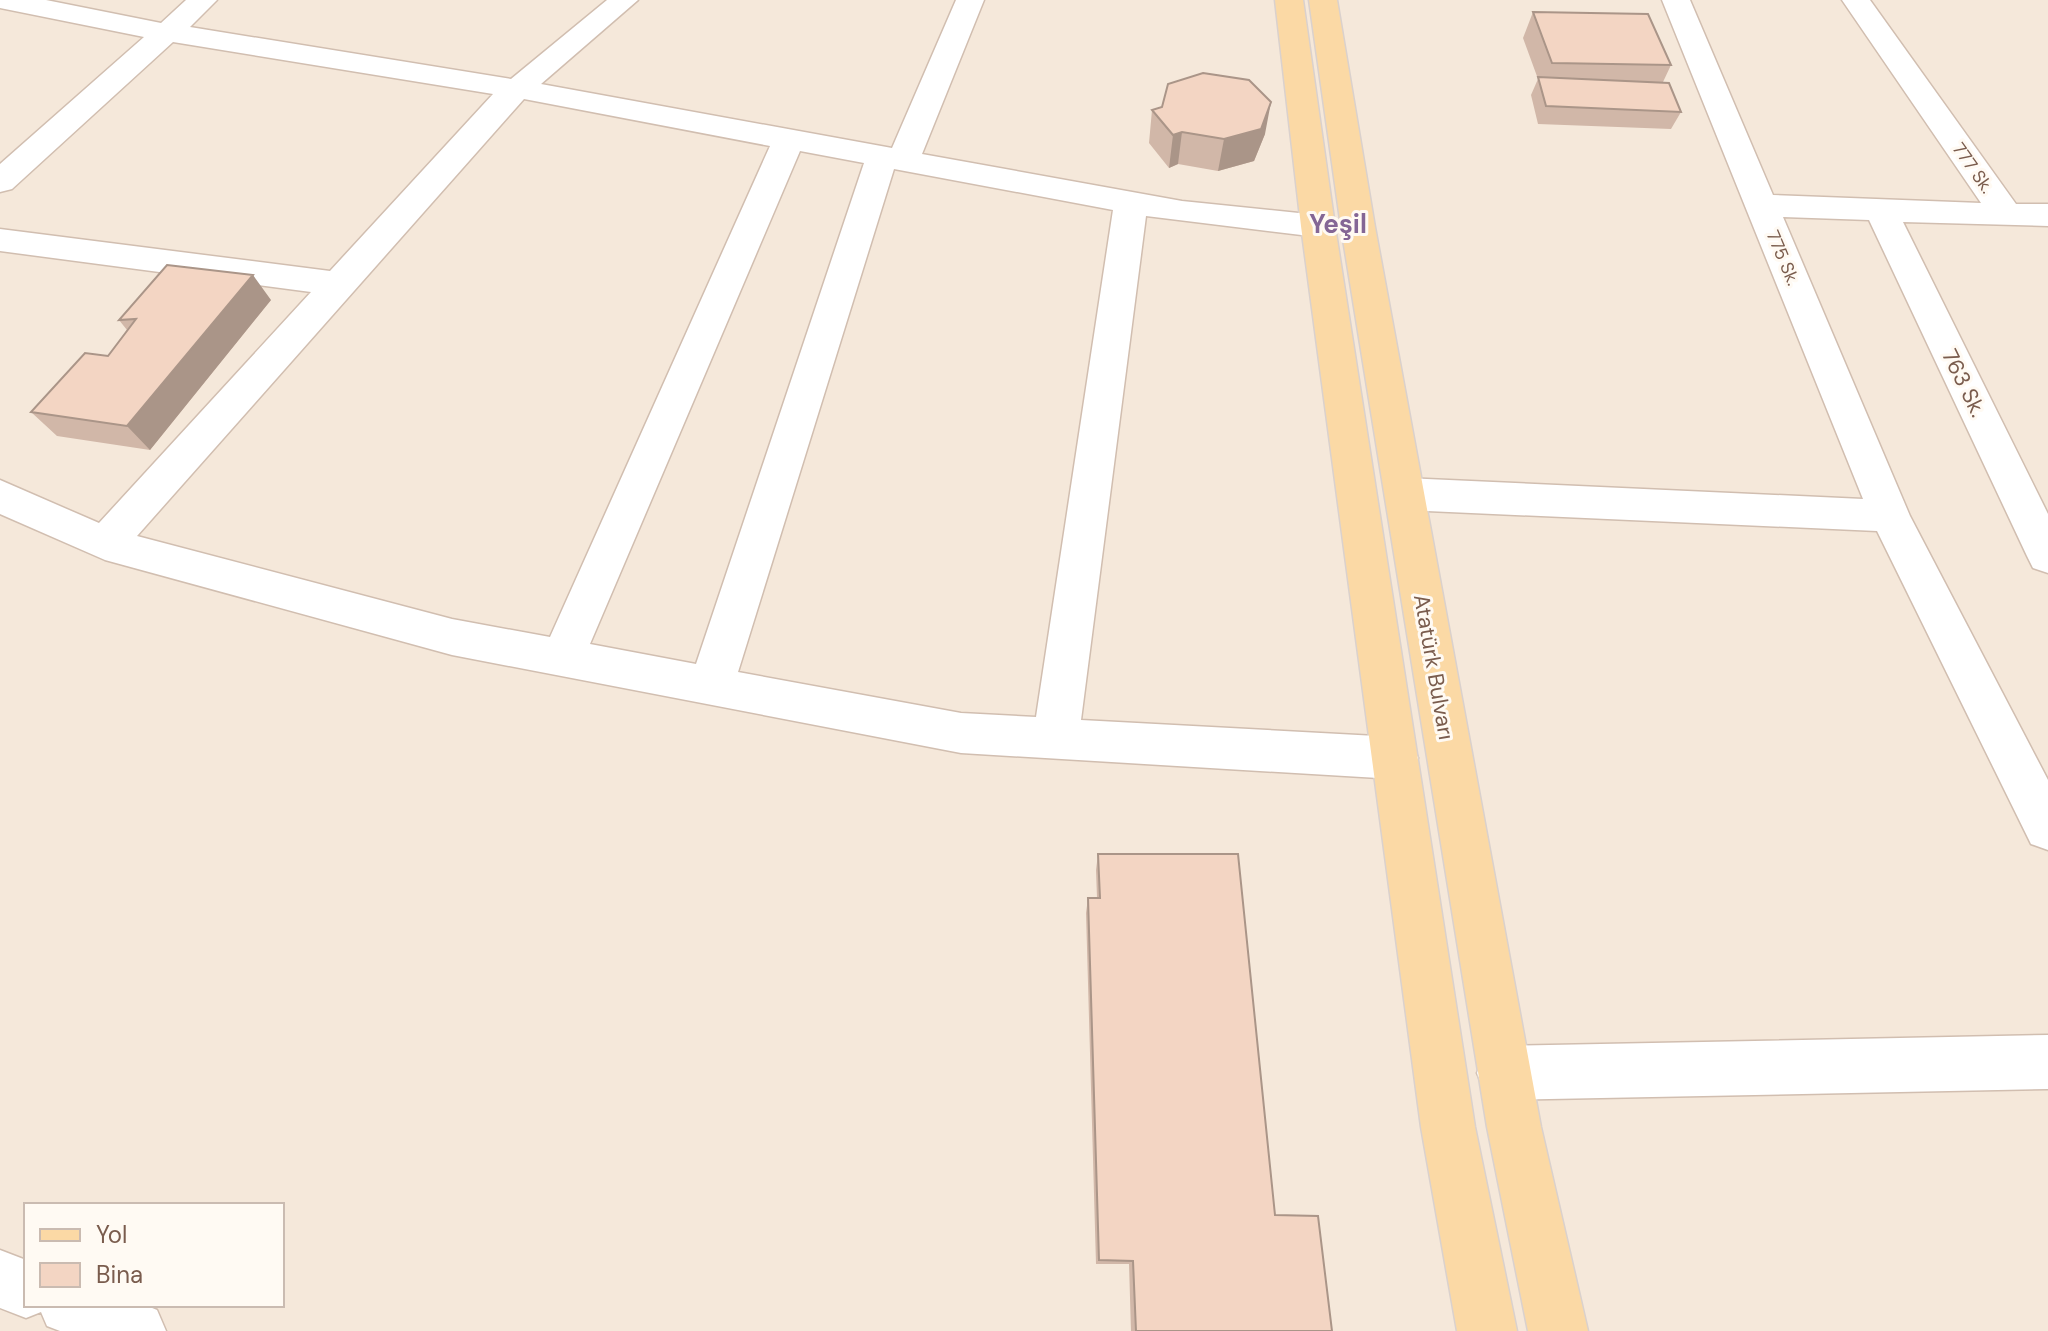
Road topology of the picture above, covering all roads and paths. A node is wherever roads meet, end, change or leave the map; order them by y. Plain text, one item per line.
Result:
1 (3, 0) edge
2 (203, 0) edge
3 (624, 0) edge
4 (970, 0) edge
5 (1289, 0) edge
6 (1323, 0) edge
7 (1676, 0) edge
8 (1856, 0) edge
9 (164, 32) junction
10 (518, 89) junction
11 (789, 139) junction
12 (893, 158) junction
13 (0, 182) edge
14 (1131, 203) junction
15 (1761, 205) junction
16 (1881, 210) junction
17 (2006, 215) junction
18 (2048, 215) edge
19 (1318, 226) junction
20 (0, 240) edge
21 (339, 284) junction
22 (1405, 494) junction
23 (0, 496) edge
24 (1890, 516) junction
25 (105, 544) junction
26 (2048, 556) edge
27 (562, 658) junction
28 (711, 686) junction
29 (1056, 738) junction
30 (1395, 758) junction
31 (2048, 828) edge
32 (2048, 1062) edge
33 (1504, 1073) junction
34 (0, 1279) edge
35 (24, 1288) edge
36 (73, 1307) edge
37 (136, 1331) edge
38 (1487, 1331) edge
39 (1558, 1331) edge

1 - 9 street
2 - 9 street
3 - 10 street
4 - 12 street
5 - 19 main road
6 - 22 main road, Atatürk Bulvarı
7 - 15 street, 775 Sk.
8 - 17 street, 777 Sk.
9 - 10 street
9 - 13 street
10 - 11 street
10 - 21 street
11 - 12 street
11 - 27 street
12 - 14 street
12 - 28 street
14 - 19 street
14 - 29 street
15 - 16 street, 777 Sk.
15 - 24 street, 775 Sk.
16 - 17 street, 777 Sk.
16 - 26 street, 763 Sk.
17 - 18 street
19 - 30 main road
20 - 21 street
21 - 25 street
22 - 24 street
22 - 33 main road, Atatürk Bulvarı
23 - 25 street
24 - 31 street, 775 Sk.
25 - 27 street
27 - 28 street
28 - 29 street
29 - 30 street
30 - 38 main road
32 - 33 street
33 - 39 main road, Atatürk Bulvarı
34 - 35 street
36 - 37 street

